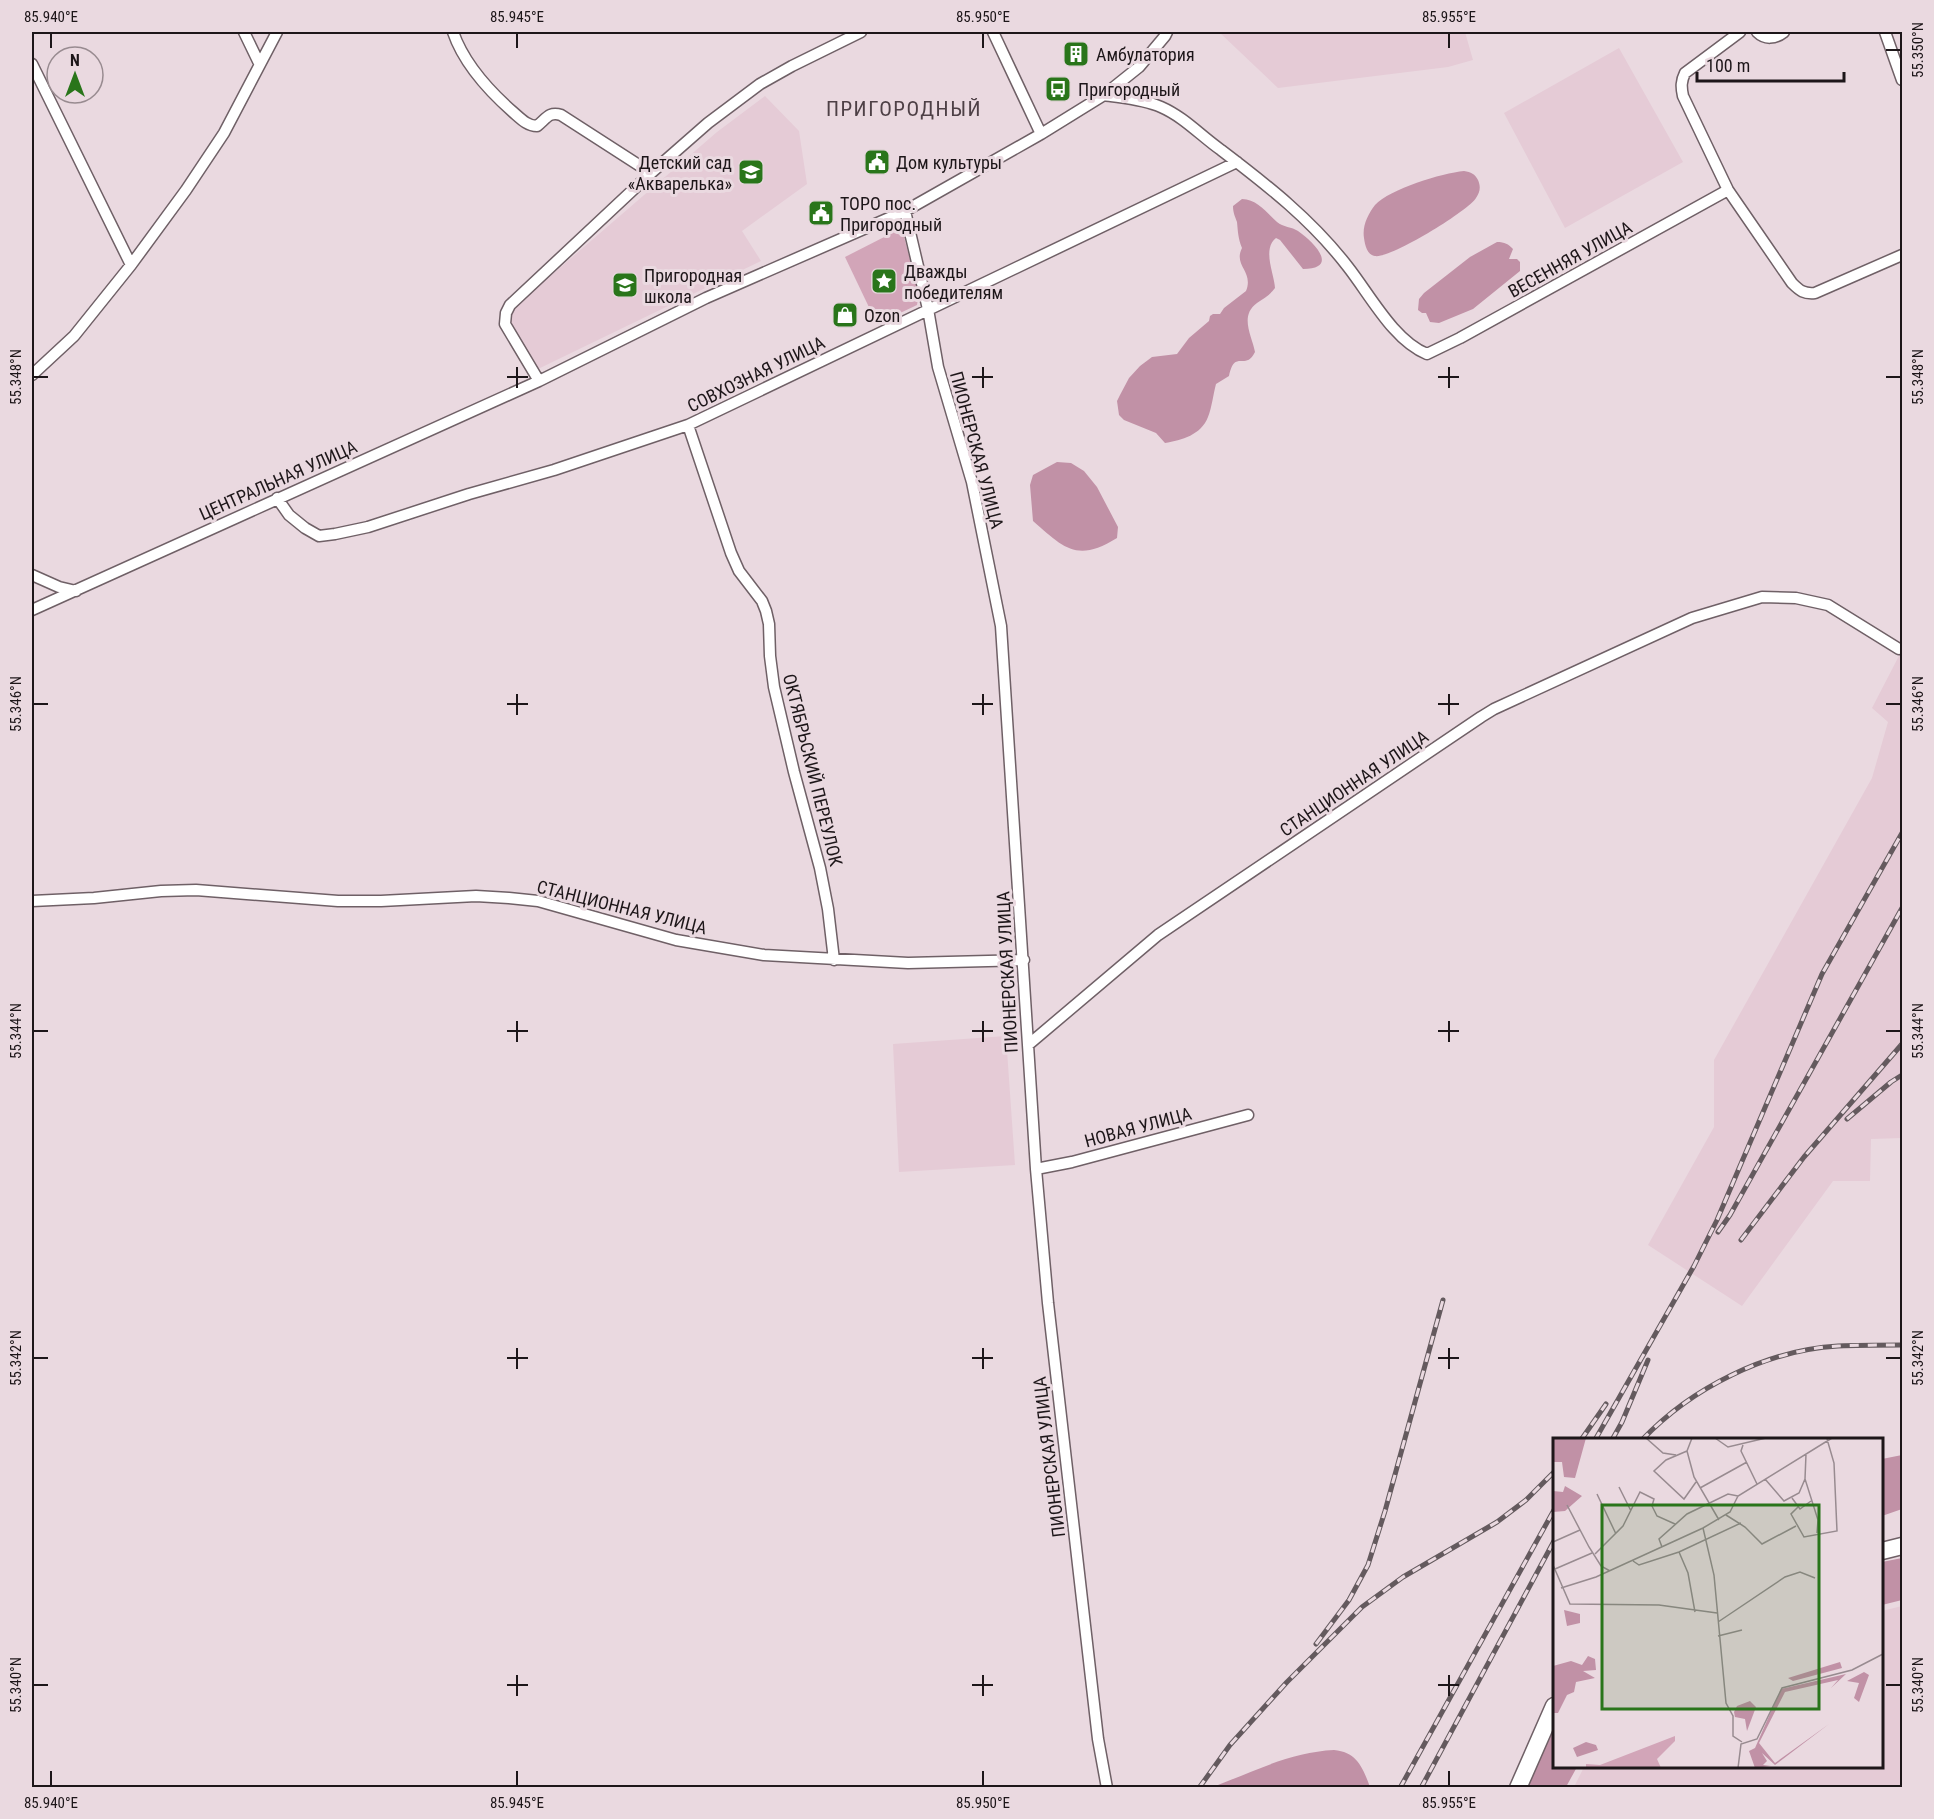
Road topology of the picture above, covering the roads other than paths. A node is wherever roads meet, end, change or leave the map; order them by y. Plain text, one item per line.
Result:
1 (244, 32) edge
2 (277, 32) edge
3 (453, 32) edge
4 (861, 32) edge
5 (993, 32) edge
6 (1167, 32) edge
7 (1740, 32) edge
8 (1757, 32) edge
9 (1784, 32) edge
10 (1885, 32) edge
11 (259, 63) junction
12 (32, 64) edge
13 (1902, 80) edge
14 (1104, 95) junction
15 (1041, 135) junction
16 (1237, 162) junction
17 (651, 173) junction
18 (1728, 190) junction
19 (904, 211) junction
20 (1902, 255) edge
21 (131, 265) junction
22 (928, 309) junction
23 (32, 375) edge
24 (539, 381) junction
25 (688, 425) junction
26 (277, 498) junction
27 (32, 575) edge
28 (76, 591) junction
29 (32, 610) edge
30 (1899, 649) dead end
31 (32, 901) edge
32 (834, 960) junction
33 (1024, 960) junction
34 (1028, 1045) junction
35 (1248, 1115) dead end
36 (1036, 1169) junction
37 (1902, 1546) edge
38 (1883, 1551) edge
39 (1553, 1708) edge
40 (1107, 1788) edge
41 (1518, 1788) edge

1 - 11 street
2 - 11 street
3 - 17 street
4 - 17 street
5 - 15 street
6 - 14 street, ЦЕНТРАЛЬНАЯ УЛИЦА
7 - 18 street
8 - 9 street
10 - 13 street
11 - 21 street
12 - 21 street
14 - 15 street, ЦЕНТРАЛЬНАЯ УЛИЦА
14 - 16 street
15 - 19 street, ЦЕНТРАЛЬНАЯ УЛИЦА
16 - 18 street, ВЕСЕННЯЯ УЛИЦА
16 - 22 street, СОВХОЗНАЯ УЛИЦА
17 - 24 street
18 - 20 street
19 - 22 street, ПИОНЕРСКАЯ УЛИЦА
19 - 24 street, ЦЕНТРАЛЬНАЯ УЛИЦА
21 - 23 street
22 - 25 street, СОВХОЗНАЯ УЛИЦА
22 - 33 street, ПИОНЕРСКАЯ УЛИЦА
24 - 26 street, ЦЕНТРАЛЬНАЯ УЛИЦА
25 - 26 street, СОВХОЗНАЯ УЛИЦА
25 - 32 street, ОКТЯБРЬСКИЙ ПЕРЕУЛОК
26 - 28 street, ЦЕНТРАЛЬНАЯ УЛИЦА
27 - 28 street
28 - 29 street, ЦЕНТРАЛЬНАЯ УЛИЦА
30 - 34 street, СТАНЦИОННАЯ УЛИЦА
31 - 32 street, СТАНЦИОННАЯ УЛИЦА
32 - 33 street, СТАНЦИОННАЯ УЛИЦА
33 - 34 street, ПИОНЕРСКАЯ УЛИЦА
34 - 36 street, ПИОНЕРСКАЯ УЛИЦА
35 - 36 street, НОВАЯ УЛИЦА
36 - 40 street, ПИОНЕРСКАЯ УЛИЦА
37 - 38 main road
39 - 41 main road

